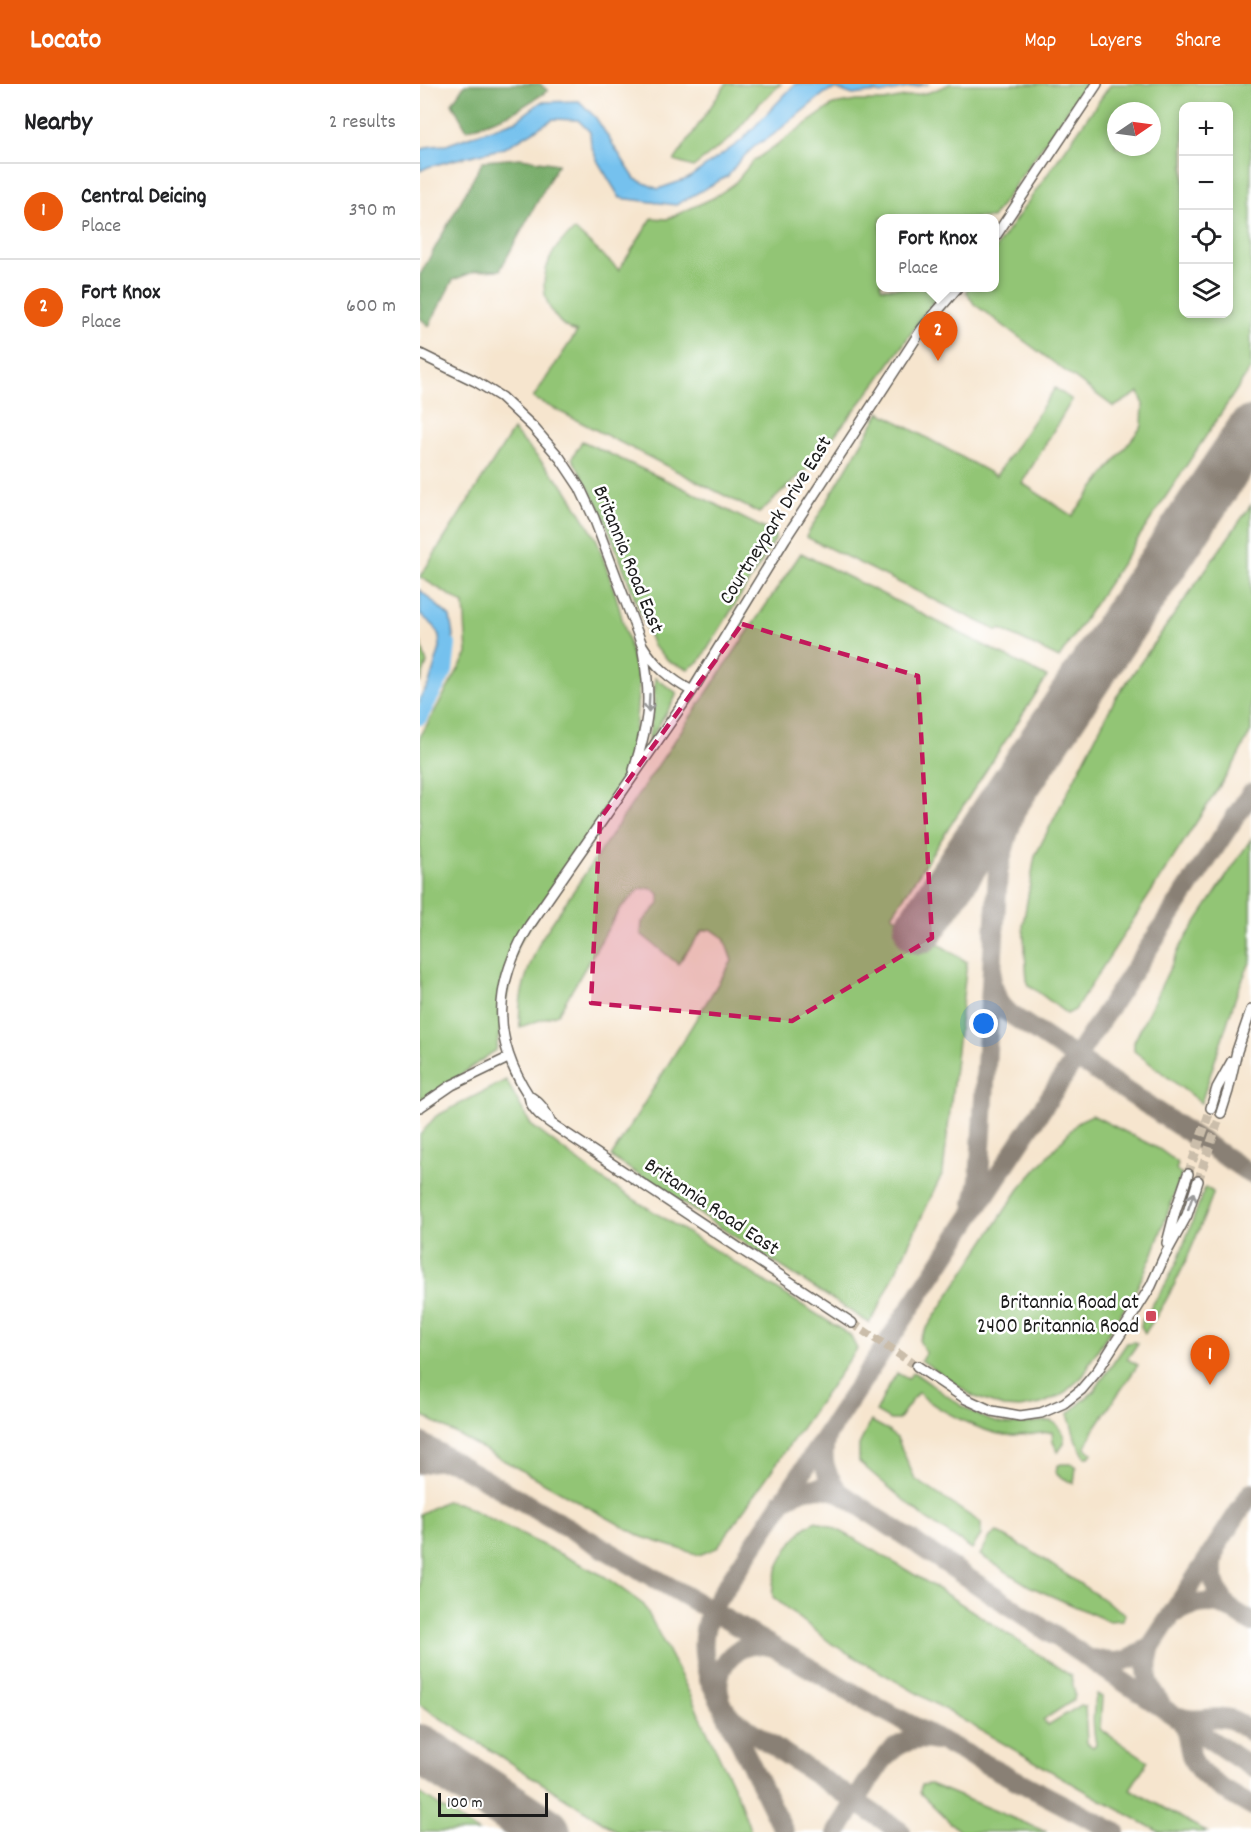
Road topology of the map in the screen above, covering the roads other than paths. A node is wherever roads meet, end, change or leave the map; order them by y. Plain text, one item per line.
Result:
1 (1097, 84) edge
2 (999, 231) edge
3 (953, 292) edge
4 (420, 354) edge
5 (642, 645) junction
6 (692, 691) junction
7 (632, 777) junction
8 (1251, 1010) edge
9 (1237, 1051) junction
10 (508, 1058) junction
11 (420, 1107) edge
12 (1211, 1108) tunnel mouth
13 (1221, 1113) tunnel mouth
14 (1188, 1174) tunnel mouth
15 (1198, 1181) tunnel mouth
16 (1164, 1257) junction
17 (852, 1323) tunnel mouth
18 (918, 1366) tunnel mouth

1 - 2 street
3 - 6 street, Courtneypark Drive East
4 - 5 street, Britannia Road East
5 - 6 street, Britannia Road East
5 -> 7 street
6 - 7 street, Courtneypark Drive East
7 - 10 street, Britannia Road East
8 - 9 street
9 - 12 street
9 - 13 street
10 - 11 street
10 - 17 street, Britannia Road East
14 - 16 street
16 -> 15 street
16 - 18 street

